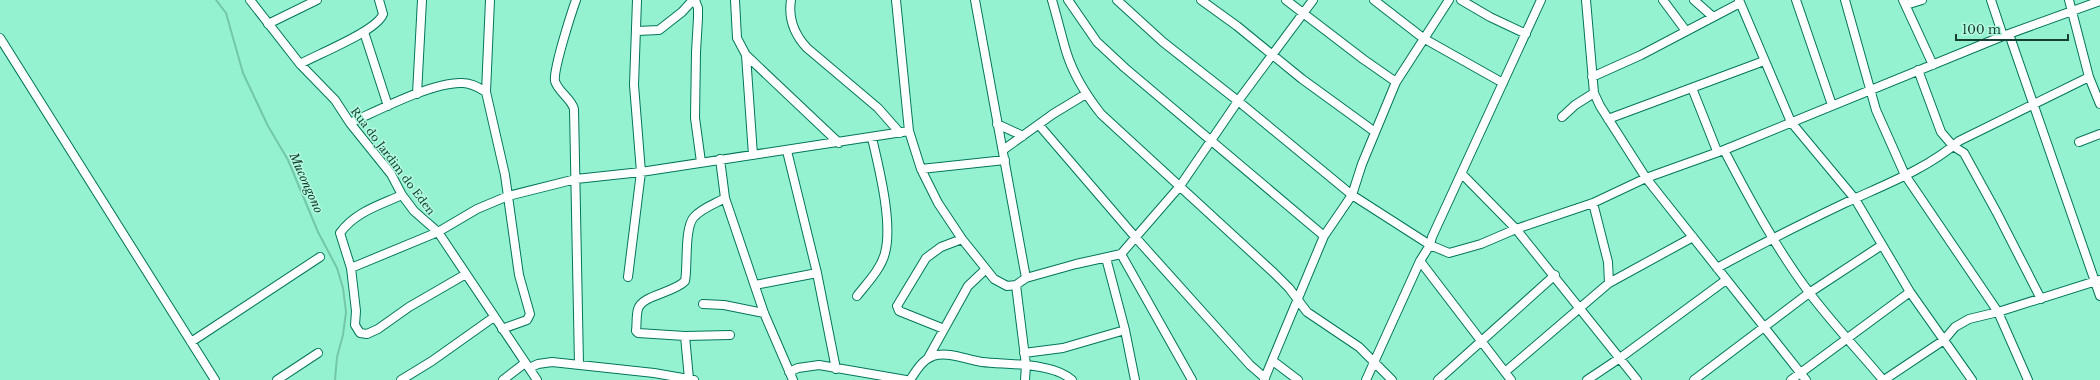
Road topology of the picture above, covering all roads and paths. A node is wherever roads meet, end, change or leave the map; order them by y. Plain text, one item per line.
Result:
1 (250, 0) edge
2 (317, 0) edge
3 (379, 0) edge
4 (422, 0) edge
5 (490, 0) edge
6 (576, 0) edge
7 (637, 0) edge
8 (694, 0) edge
9 (734, 0) edge
10 (791, 0) edge
11 (896, 0) edge
12 (975, 0) edge
13 (1052, 0) edge
14 (1068, 0) edge
15 (1117, 0) edge
16 (1201, 0) edge
17 (1286, 0) edge
18 (1313, 0) edge
19 (1374, 0) edge
20 (1449, 0) edge
21 (1461, 0) edge
22 (1541, 0) edge
23 (1586, 0) edge
24 (1663, 0) edge
25 (1694, 0) edge
26 (1796, 0) edge
27 (1845, 0) edge
28 (1922, 0) edge
29 (1991, 0) edge
30 (2069, 0) edge
31 (1739, 1) edge
32 (2100, 1) edge
33 (1904, 3) edge
34 (2071, 12) junction
35 (1303, 14) junction
36 (1712, 16) junction
37 (268, 24) junction
38 (637, 31) junction
39 (1686, 31) junction
40 (364, 32) junction
41 (1526, 34) junction
42 (2006, 35) junction
43 (0, 38) edge
44 (1423, 38) junction
45 (746, 55) junction
46 (1272, 55) junction
47 (1764, 61) junction
48 (300, 64) junction
49 (1933, 65) junction
50 (1918, 70) junction
51 (1592, 77) junction
52 (2089, 77) junction
53 (1396, 82) junction
54 (1503, 83) junction
55 (1692, 88) junction
56 (1871, 89) junction
57 (486, 92) junction
58 (1594, 93) junction
59 (417, 94) junction
60 (1086, 94) junction
61 (1238, 101) junction
62 (2100, 104) edge
63 (1832, 105) junction
64 (2034, 105) junction
65 (388, 106) junction
66 (1562, 117) dead end
67 (1608, 119) junction
68 (1791, 122) junction
69 (350, 123) junction
70 (997, 124) junction
71 (1039, 125) junction
72 (909, 131) junction
73 (1375, 132) junction
74 (900, 133) junction
75 (2100, 134) edge
76 (1023, 136) junction
77 (872, 138) junction
78 (1212, 142) junction
79 (2079, 142) dead end
80 (839, 143) junction
81 (1953, 146) junction
82 (787, 150) junction
83 (1003, 150) junction
84 (1720, 150) junction
85 (754, 155) junction
86 (720, 159) junction
87 (1005, 160) junction
88 (701, 162) junction
89 (921, 169) junction
90 (641, 172) junction
91 (1462, 174) junction
92 (1905, 175) junction
93 (1646, 178) junction
94 (576, 179) junction
95 (1180, 186) junction
96 (402, 195) junction
97 (1352, 195) junction
98 (508, 196) junction
99 (725, 198) junction
100 (1855, 199) junction
101 (1593, 203) junction
102 (1516, 229) junction
103 (438, 232) junction
104 (1324, 236) junction
105 (1693, 237) junction
106 (1773, 237) junction
107 (1136, 238) junction
108 (962, 239) junction
109 (1430, 245) junction
110 (1882, 245) junction
111 (1121, 254) junction
112 (320, 257) dead end
113 (1106, 258) junction
114 (1420, 261) junction
115 (351, 268) junction
116 (1717, 268) junction
117 (986, 269) junction
118 (817, 273) junction
119 (466, 274) junction
120 (1555, 275) junction
121 (628, 277) dead end
122 (1026, 278) junction
123 (1726, 280) junction
124 (2098, 280) edge
125 (1609, 283) junction
126 (755, 285) junction
127 (1016, 285) junction
128 (1910, 292) junction
129 (1809, 293) junction
130 (857, 296) dead end
131 (2100, 296) edge
132 (2041, 299) junction
133 (1297, 301) junction
134 (703, 304) dead end
135 (1581, 309) junction
136 (1998, 312) junction
137 (764, 313) junction
138 (494, 317) junction
139 (1763, 326) junction
140 (944, 328) junction
141 (502, 329) junction
142 (1125, 330) junction
143 (730, 335) dead end
144 (685, 336) junction
145 (1847, 337) junction
146 (1481, 339) junction
147 (1944, 340) junction
148 (190, 342) junction
149 (318, 353) dead end
150 (1024, 353) junction
151 (928, 358) junction
152 (1620, 358) junction
153 (1273, 360) junction
154 (1374, 361) junction
155 (527, 365) junction
156 (579, 365) junction
157 (1026, 365) junction
158 (836, 369) junction
159 (789, 372) junction
160 (1505, 372) junction
161 (1800, 373) junction
162 (1264, 379) edge
163 (216, 380) edge
164 (277, 380) edge
165 (401, 380) edge
166 (503, 380) edge
167 (537, 380) edge
168 (692, 380) edge
169 (793, 380) edge
170 (906, 380) edge
171 (910, 380) edge
172 (1025, 380) edge
173 (1072, 380) edge
174 (1134, 380) edge
175 (1192, 380) edge
176 (1298, 380) edge
177 (1366, 380) edge
178 (1392, 380) edge
179 (1438, 380) edge
180 (1511, 380) edge
181 (1587, 380) edge
182 (1637, 380) edge
183 (1694, 380) edge
184 (1790, 380) edge
185 (1806, 380) edge
186 (1884, 380) edge
187 (1972, 380) edge
188 (2028, 380) edge

1 - 37 street, Rua do Jardim do Eden
2 - 37 street
3 - 40 street
4 - 59 street
5 - 57 street
6 - 94 street
7 - 38 street
8 - 38 street
8 - 88 street
9 - 45 street
10 - 74 street
11 - 72 street
12 - 70 street
13 - 60 street
14 - 78 street
15 - 61 street
16 - 46 street
17 - 35 street
18 - 35 street
19 - 44 street
20 - 44 street
21 - 41 street
22 - 41 street
23 - 51 street
24 - 39 street
25 - 36 street
26 - 63 street
27 - 56 street
28 - 33 street
29 - 42 street
30 - 34 street
31 - 36 street
31 - 47 street
32 - 34 street
33 - 49 street
34 - 42 street
34 - 52 street
35 - 46 street
35 - 53 street
36 - 39 street
37 - 48 street, Rua do Jardim do Eden
38 - 90 street
39 - 51 street
40 - 48 street
40 - 65 street
41 - 54 street
42 - 49 street
42 - 64 street
43 - 148 street
44 - 53 street
44 - 54 street
45 - 80 street
45 - 85 street
46 - 61 street
46 - 73 street
47 - 55 street
47 - 68 street
48 - 69 street, Rua do Jardim do Eden
49 - 50 street
50 - 56 street
50 - 81 street
51 - 58 street
52 - 62 street
52 - 64 street
53 - 73 street
54 - 91 street
55 - 67 street
55 - 84 street
56 - 63 street
56 - 92 street
57 - 59 street
57 - 98 street
58 - 66 street
58 - 67 street
59 - 65 street
60 - 71 street
60 - 95 street
61 - 78 street
61 - 97 street
63 - 68 street
64 - 81 street
64 - 124 street
65 - 69 street
67 - 93 street
68 - 84 street
68 - 100 street
69 - 96 street, Rua do Jardim do Eden
70 - 76 street
70 - 83 street
71 - 76 street
71 - 107 street
72 - 74 street
72 - 89 street
73 - 97 street
74 - 77 street
75 - 79 street
76 - 83 street
77 - 80 street
77 - 130 street
78 - 95 street
78 - 104 street
80 - 82 street
81 - 92 street
81 - 132 street
82 - 85 street
82 - 118 street
83 - 87 street
84 - 93 street
84 - 106 street
85 - 86 street
86 - 88 street
86 - 99 street
87 - 89 street
87 - 122 street
88 - 90 street
89 - 108 street
90 - 94 street
90 - 121 street
91 - 102 street
91 - 109 street
92 - 100 street
92 - 136 street
93 - 101 street
93 - 105 street
94 - 98 street
94 - 156 street
95 - 107 street
95 - 133 street
96 - 103 street, Rua do Jardim do Eden
96 - 115 street
97 - 104 street
97 - 109 street
98 - 103 street
98 - 141 street
99 - 126 street
99 - 144 street
100 - 106 street
100 - 110 street
101 - 102 street
101 - 125 street
102 - 109 street
102 - 120 street
103 - 115 street
103 - 119 street, Rua do Jardim do Eden
104 - 133 street
105 - 116 street
105 - 125 street
106 - 116 street
106 - 129 street
107 - 111 street
107 - 162 street
108 - 117 street
108 - 140 street
109 - 114 street
110 - 128 street
110 - 129 street
111 - 113 street
111 - 175 street
112 - 148 street
113 - 122 street
113 - 142 street
114 - 146 street
114 - 154 street
115 - 119 street
116 - 123 street
117 - 127 street
117 - 140 street
118 - 126 street
118 - 158 street
119 - 138 street, Rua do Jardim do Eden
120 - 135 street
120 - 146 street
122 - 127 street
123 - 139 street
123 - 152 street
124 - 131 street
124 - 132 street
125 - 135 street
126 - 137 street
127 - 150 street
128 - 145 street
128 - 147 street
129 - 139 street
129 - 145 street
132 - 136 street
133 - 153 street
133 - 154 street
134 - 137 street
135 - 152 street
135 - 160 street
136 - 147 street
136 - 188 street
137 - 159 street
138 - 141 street, Rua do Jardim do Eden
138 - 165 street
139 - 161 street
139 - 183 street
140 - 151 street
141 - 155 street, Rua do Jardim do Eden
142 - 150 street
142 - 174 street
143 - 144 street
144 - 168 street
145 - 161 street
145 - 186 street
146 - 160 street
146 - 179 street
147 - 186 street
147 - 187 street
148 - 163 street
149 - 164 street
150 - 157 street
151 - 157 street
151 - 171 street
152 - 181 street
152 - 182 street
153 - 162 street
153 - 176 street
154 - 177 street
154 - 178 street
155 - 156 street
155 - 166 street
155 - 167 street, Rua do Jardim do Eden
156 - 168 street
157 - 172 street
157 - 173 street
158 - 159 street
158 - 170 street
159 - 169 street
160 - 180 street
161 - 184 street
161 - 185 street

